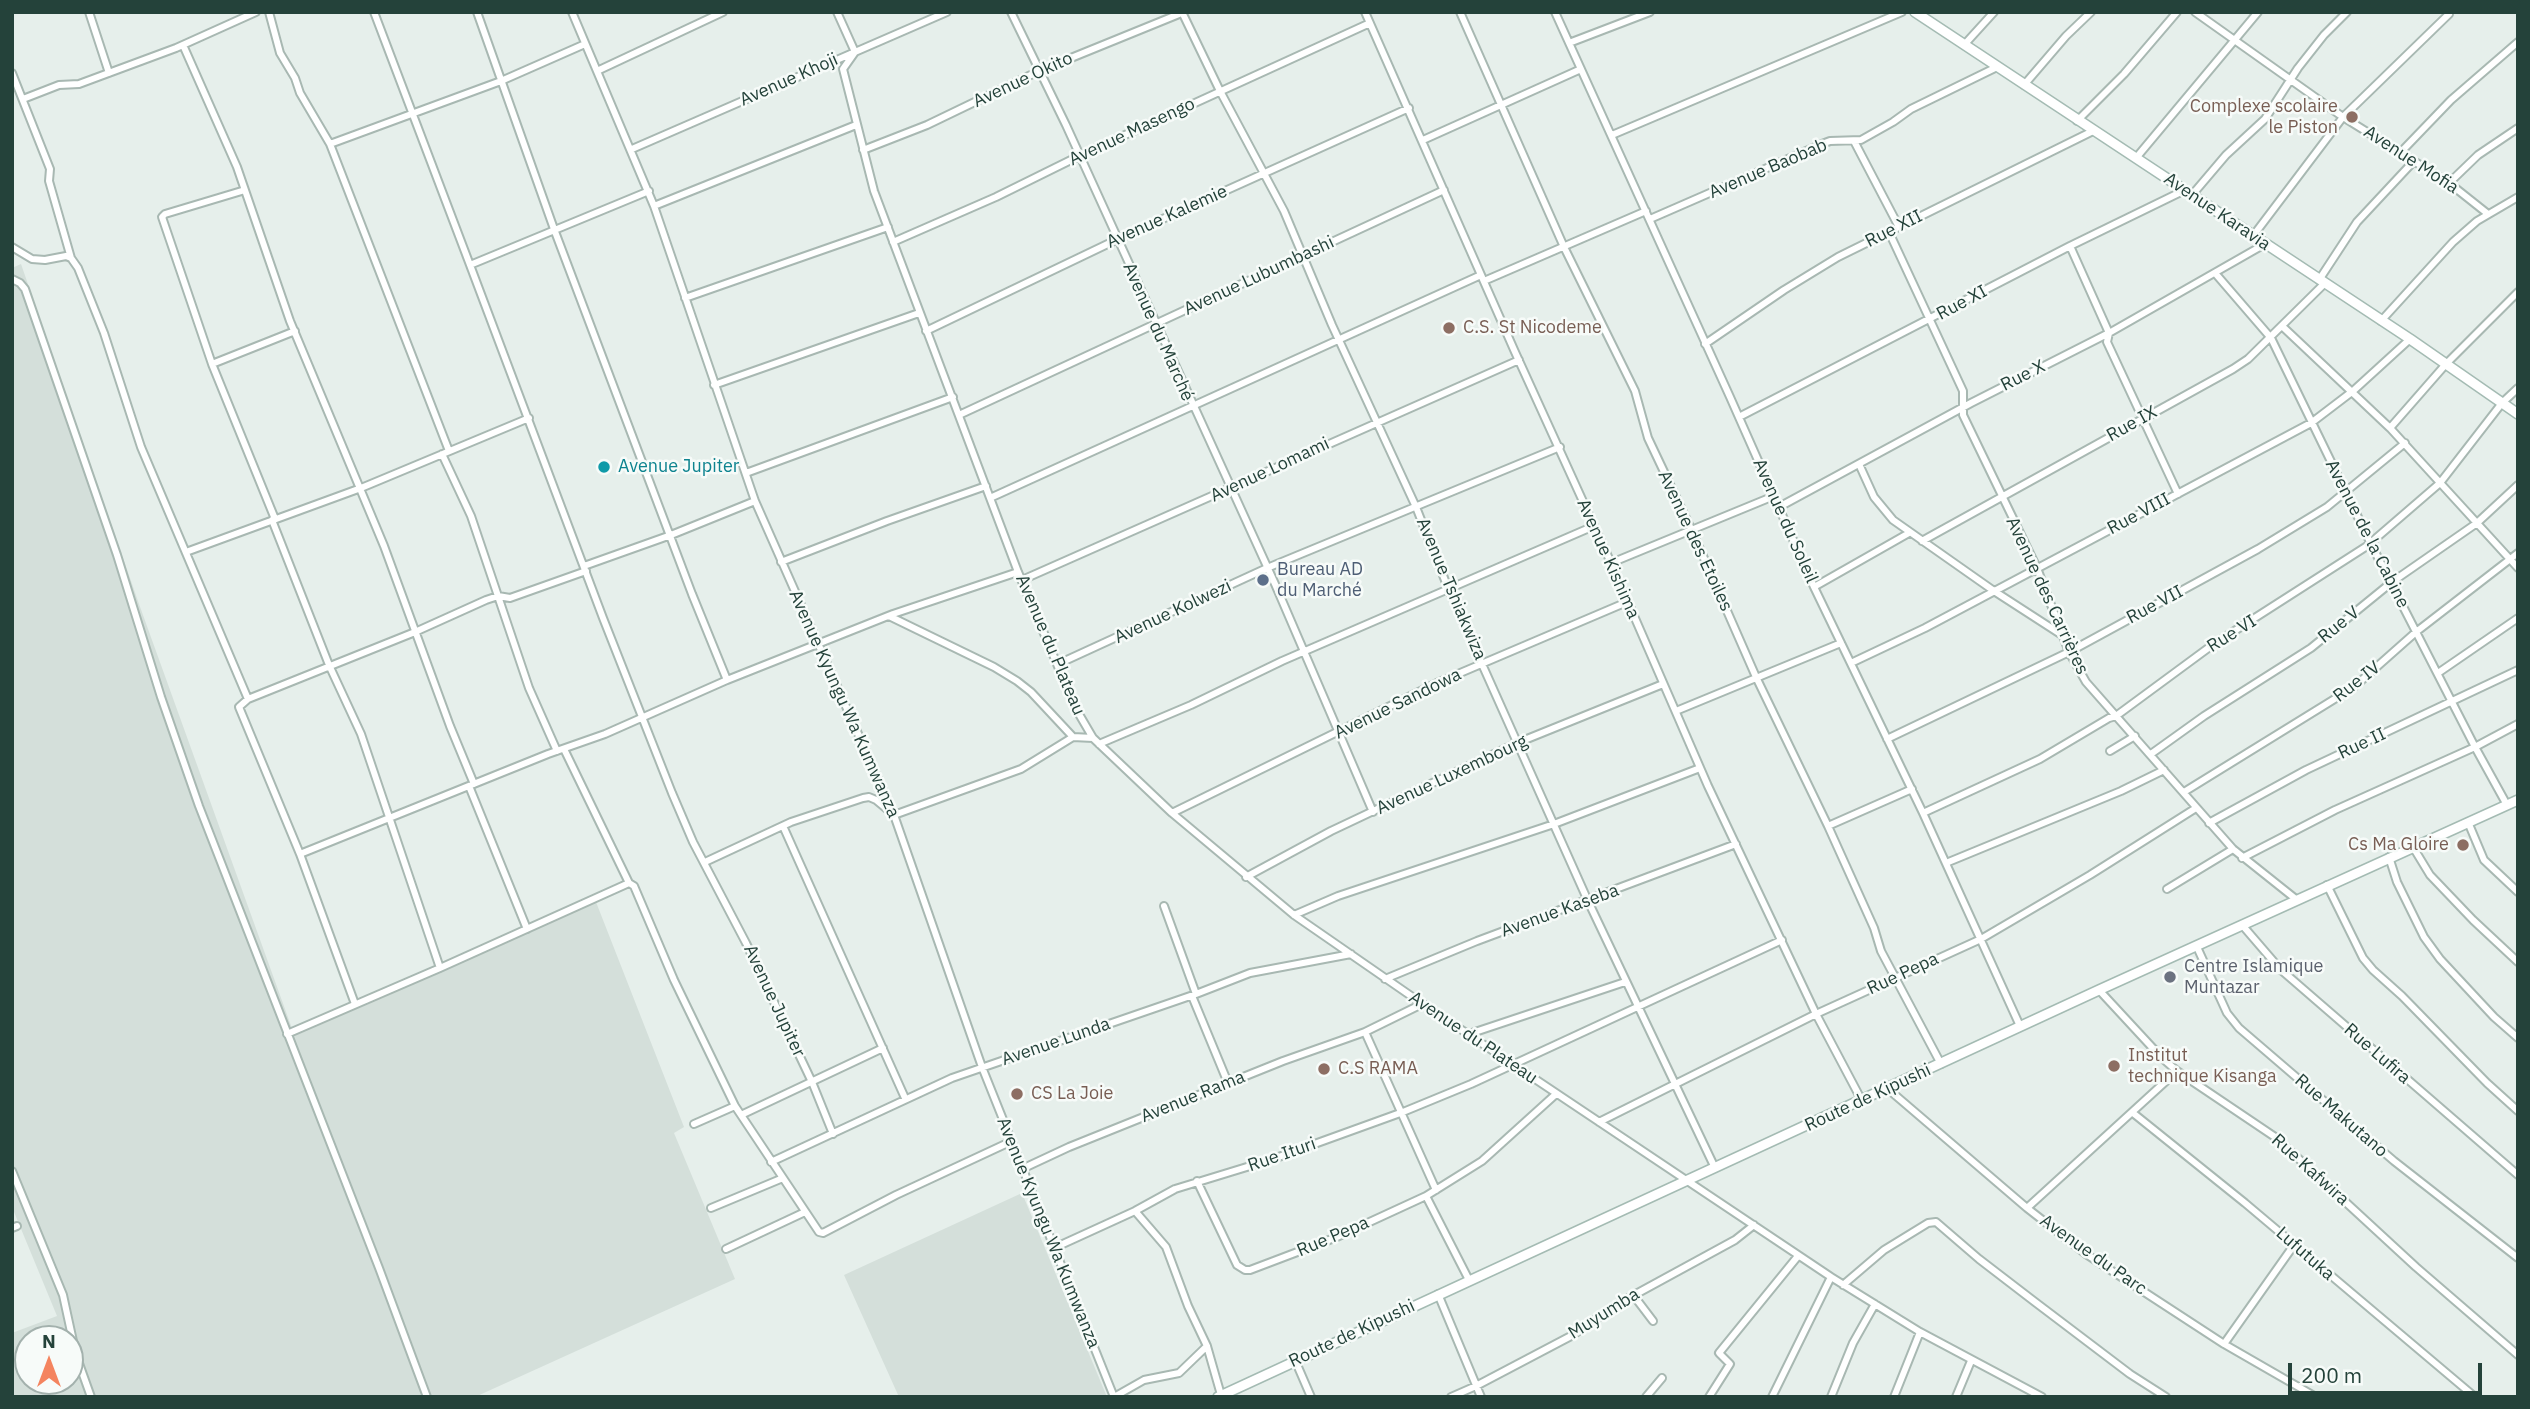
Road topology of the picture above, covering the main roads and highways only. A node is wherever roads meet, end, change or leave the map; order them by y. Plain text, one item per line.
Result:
1 (1915, 12) edge
2 (2518, 414) edge
3 (2518, 800) edge
4 (1219, 1396) edge

1 - 2 main road, Avenue Karavia
3 - 4 main road, Route de Kipushi

